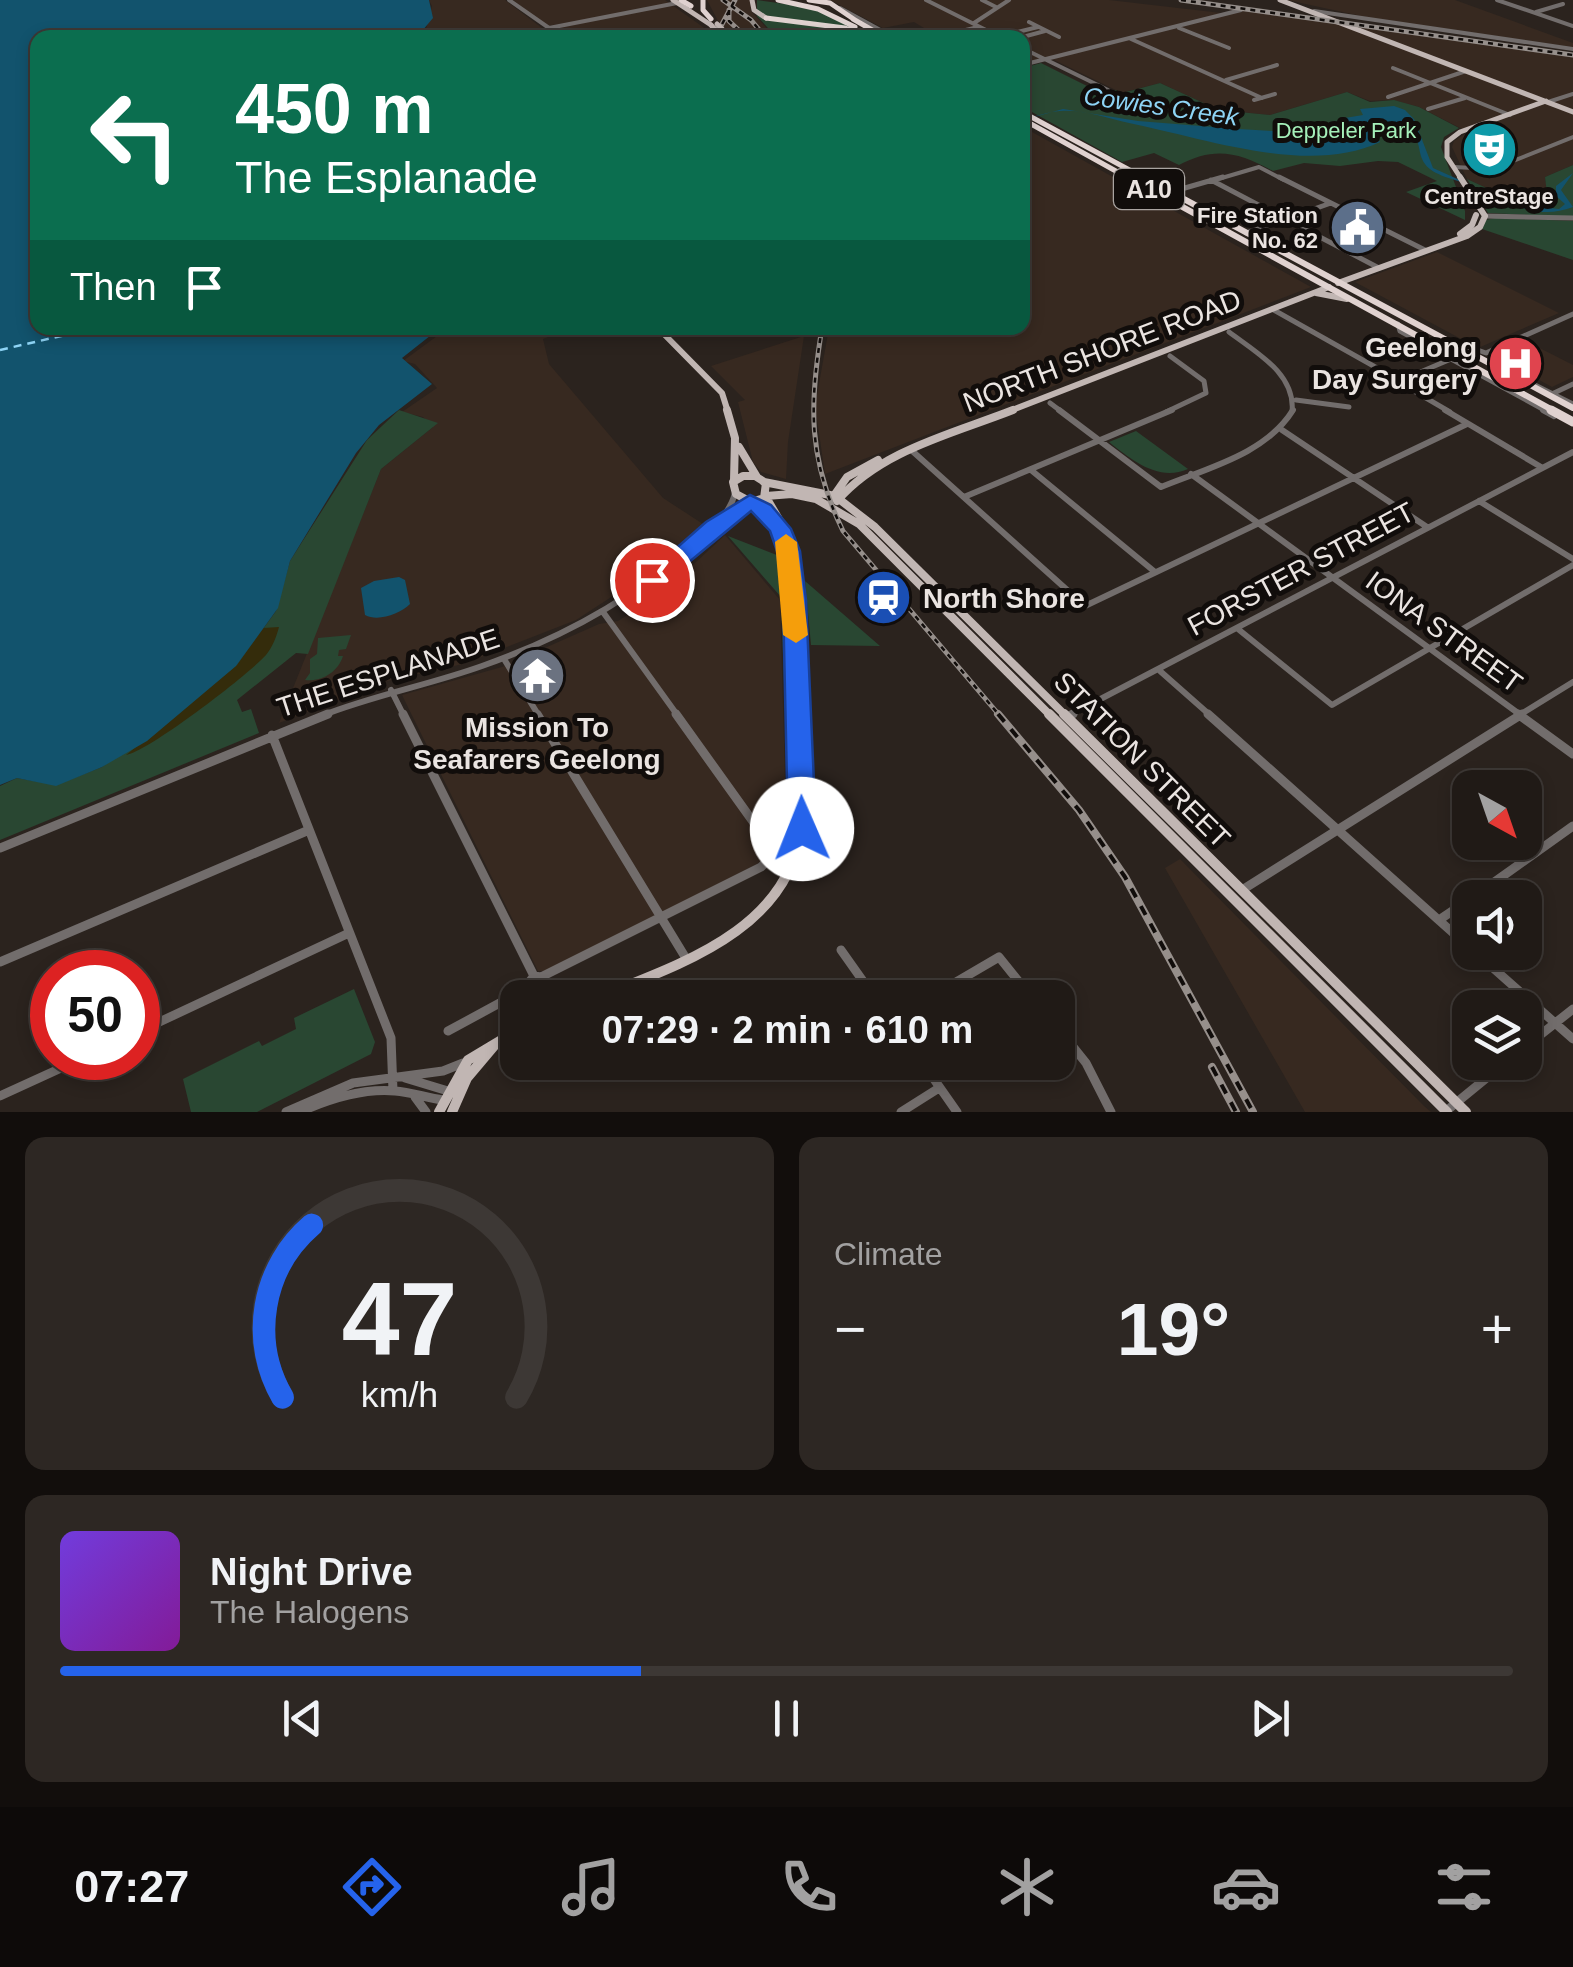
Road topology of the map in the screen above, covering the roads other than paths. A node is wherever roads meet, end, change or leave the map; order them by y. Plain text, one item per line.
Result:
1 (508, 0) edge
2 (752, 0) edge
3 (778, 0) edge
4 (803, 0) edge
5 (926, 0) edge
6 (982, 0) edge
7 (1009, 0) edge
8 (1280, 0) edge
9 (1500, 0) edge
10 (677, 1) edge
11 (787, 1) edge
12 (703, 2) edge
13 (827, 2) edge
14 (1563, 4) dead end
15 (998, 7) junction
16 (692, 9) junction
17 (1242, 10) dead end
18 (1314, 12) junction
19 (1534, 13) junction
20 (766, 18) junction
21 (855, 20) junction
22 (1029, 22) dead end
23 (973, 23) junction
24 (1572, 25) edge
25 (979, 26) junction
26 (1177, 26) junction
27 (1038, 27) junction
28 (717, 28) edge
29 (849, 30) edge
30 (859, 30) edge
31 (872, 30) edge
32 (879, 30) edge
33 (964, 30) edge
34 (987, 30) edge
35 (1027, 30) edge
36 (1046, 31) junction
37 (1030, 35) edge
38 (1060, 37) dead end
39 (1129, 38) junction
40 (1229, 48) dead end
41 (1573, 49) edge
42 (1030, 52) edge
43 (1046, 59) junction
44 (1030, 63) edge
45 (1278, 66) dead end
46 (1393, 68) dead end
47 (1466, 71) junction
48 (1223, 81) junction
49 (1429, 82) junction
50 (1108, 90) dead end
51 (1276, 94) dead end
52 (1573, 94) edge
53 (1388, 97) dead end
54 (1262, 98) junction
55 (1467, 98) junction
56 (1254, 100) dead end
57 (1547, 102) junction
58 (1428, 109) dead end
59 (1573, 112) edge
60 (1510, 114) junction
61 (1030, 119) edge
62 (1030, 119) edge
63 (1573, 137) edge
64 (1118, 165) junction
65 (1454, 167) junction
66 (1210, 180) junction
67 (1462, 180) junction
68 (1142, 185) junction
69 (1170, 192) junction
70 (1331, 203) junction
71 (1476, 215) junction
72 (1485, 216) junction
73 (1573, 218) edge
74 (1285, 219) junction
75 (1245, 233) junction
76 (1441, 244) junction
77 (1425, 250) junction
78 (1378, 268) junction
79 (1342, 282) junction
80 (1328, 287) junction
81 (1312, 293) junction
82 (1358, 302) junction
83 (1271, 309) junction
84 (1279, 314) joint
85 (1573, 314) edge
86 (1564, 318) junction
87 (1573, 322) edge
88 (1398, 324) junction
89 (1229, 332) dead end
90 (667, 335) edge
91 (1170, 356) dead end
92 (1487, 358) junction
93 (1451, 359) junction
94 (1573, 384) edge
95 (1404, 385) junction
96 (1554, 393) junction
97 (1296, 400) junction
98 (1050, 403) dead end
99 (1573, 406) edge
100 (1349, 408) dead end
101 (1573, 423) edge
102 (1467, 424) junction
103 (1282, 430) junction
104 (735, 438) junction
105 (1100, 441) junction
106 (910, 450) junction
107 (1570, 451) edge
108 (1541, 467) junction
109 (1031, 470) junction
110 (1191, 474) junction
111 (1354, 478) junction
112 (761, 479) junction
113 (734, 480) junction
114 (1160, 488) joint
115 (735, 492) junction
116 (766, 496) junction
117 (964, 497) junction
118 (835, 499) junction
119 (1478, 500) junction
120 (750, 502) junction
121 (1258, 524) junction
122 (714, 527) junction
123 (1427, 527) junction
124 (1573, 562) edge
125 (1155, 572) junction
126 (1331, 576) junction
127 (794, 600) junction
128 (603, 612) junction
129 (1238, 628) junction
130 (1428, 648) junction
131 (504, 659) junction
132 (1160, 671) junction
133 (1573, 682) edge
134 (391, 690) junction
135 (1520, 715) junction
136 (1062, 720) junction
137 (272, 736) junction
138 (1573, 754) edge
139 (1573, 826) edge
140 (310, 830) junction
141 (1338, 830) junction
142 (0, 848) edge
143 (1496, 880) edge
144 (1242, 890) junction
145 (1452, 911) edge
146 (660, 917) junction
147 (1439, 920) junction
148 (1452, 931) edge
149 (350, 933) junction
150 (842, 950) dead end
151 (687, 960) junction
152 (0, 962) edge
153 (1495, 970) edge
154 (534, 976) junction
155 (639, 980) edge
156 (863, 980) edge
157 (959, 980) edge
158 (1018, 980) edge
159 (1573, 1009) edge
160 (160, 1022) edge
161 (1555, 1023) junction
162 (448, 1031) dead end
163 (1542, 1033) edge
164 (1573, 1039) edge
165 (500, 1041) edge
166 (500, 1044) edge
167 (1075, 1049) edge
168 (468, 1060) junction
169 (394, 1076) junction
170 (35, 1080) edge
171 (934, 1080) edge
172 (1484, 1080) edge
173 (940, 1088) junction
174 (393, 1091) junction
175 (409, 1094) junction
176 (0, 1096) edge
177 (1456, 1102) junction
178 (447, 1103) edge
179 (286, 1112) edge
180 (300, 1112) edge
181 (426, 1112) edge
182 (901, 1112) edge
183 (957, 1112) edge
184 (1111, 1112) edge
185 (1446, 1112) edge
186 (1466, 1112) edge

1 - 10 street
2 - 20 main road
3 - 11 highway
4 - 13 highway
4 - 21 highway
5 - 23 street
6 - 15 street
7 - 15 street
8 - 18 main road
9 - 19 street
10 - 16 highway
11 - 20 highway
11 - 30 highway
12 - 16 highway
12 - 28 highway
13 - 21 highway
13 - 32 street
14 - 19 street
15 - 23 street
16 - 28 main road
17 - 26 street
18 - 41 street
18 - 47 main road
19 - 24 street
20 - 29 highway
21 - 31 highway
22 - 27 street
23 - 25 street
25 - 33 street
25 - 34 street
26 - 39 street
26 - 40 street
27 - 35 street
27 - 36 street
36 - 37 street
36 - 38 street
39 - 43 street
39 - 48 street
42 - 43 street
43 - 44 street
43 - 50 street
45 - 48 street
46 - 49 street
47 - 49 street
47 - 57 main road
48 - 54 street
49 - 53 street
49 - 55 street
51 - 54 street
52 - 57 street
54 - 56 street
55 - 58 street
55 - 60 street
57 - 59 main road
57 - 60 main road
60 - 65 main road
61 - 64 highway, A10
62 - 68 highway, A10
63 - 65 street
64 - 68 highway
64 - 69 highway, A10
65 - 67 main road
66 - 69 street
66 - 70 street
66 - 74 street
67 - 71 main road
67 - 72 main road
68 - 80 highway, A10
69 - 75 highway, A10
70 - 74 street
70 - 77 street
71 - 72 main road
71 - 76 main road
72 - 73 street
72 - 76 main road
74 - 75 street
74 - 78 street
75 - 79 highway, A10
76 - 77 main road
77 - 78 main road
78 - 79 main road
79 - 80 highway
79 - 92 highway, A10
80 - 81 main road, NORTH SHORE ROAD
80 - 82 highway, A10
81 - 82 main road
81 - 83 main road, NORTH SHORE ROAD
82 - 88 highway, A10
83 - 84 street
83 - 106 main road, NORTH SHORE ROAD
84 - 95 street
85 - 86 street
86 - 87 street
86 - 92 street
88 - 93 street
88 - 101 highway, A10
89 - 97 street
90 - 104 main road
91 - 105 street
92 - 96 street
92 - 99 highway, A10
93 - 95 street
93 - 101 street
94 - 96 street
95 - 102 street
96 - 99 street
97 - 100 street
97 - 103 street
98 - 105 street
102 - 108 street
102 - 111 street
103 - 110 street
103 - 111 street
104 - 112 main road
104 - 113 main road
105 - 109 street
105 - 114 street
106 - 117 street
106 - 118 main road, NORTH SHORE ROAD
107 - 108 street, FORSTER STREET
108 - 119 street, FORSTER STREET
109 - 117 street
109 - 125 street
110 - 114 street
110 - 121 street, IONA STREET
111 - 121 street
111 - 123 street
112 - 113 main road
112 - 116 main road
112 - 118 main road, STATION STREET
113 - 115 main road
115 - 120 main road
115 - 122 street, THE ESPLANADE
116 - 118 main road, STATION STREET
116 - 120 main road
116 - 127 main road
117 - 125 street
118 - 136 main road, STATION STREET
119 - 123 street, FORSTER STREET
119 - 124 street
120 - 122 street, THE ESPLANADE
120 - 127 main road
121 - 125 street
121 - 126 street, IONA STREET
122 - 128 street, THE ESPLANADE
123 - 126 street, FORSTER STREET
124 - 130 street
126 - 129 street, FORSTER STREET
126 - 130 street, IONA STREET
127 - 151 main road
128 - 131 street, THE ESPLANADE
128 - 146 street
129 - 130 street
129 - 132 street, FORSTER STREET
130 - 135 street, IONA STREET
131 - 134 street, THE ESPLANADE
131 - 146 street
132 - 136 street, FORSTER STREET
132 - 141 street
133 - 135 street
134 - 137 street, THE ESPLANADE
134 - 154 street
135 - 138 street, IONA STREET
135 - 141 street
136 - 144 main road, STATION STREET
136 - 185 main road, STATION STREET
137 - 140 street
137 - 142 street, THE ESPLANADE
139 - 143 street
140 - 149 street
140 - 152 street
141 - 144 street
141 - 147 street
144 - 177 main road, STATION STREET
145 - 147 street
146 - 151 street
146 - 154 street
147 - 148 street
149 - 160 street
149 - 169 street
150 - 156 street
151 - 155 main road
153 - 161 street
154 - 162 street
157 - 158 street
159 - 161 street
161 - 163 street
161 - 164 street
165 - 168 main road
166 - 178 main road
167 - 184 street
168 - 169 street
168 - 178 main road
169 - 174 street
169 - 178 street
169 - 179 street
170 - 176 street
171 - 173 street
172 - 177 street
173 - 182 street
173 - 183 street
174 - 175 street
174 - 180 street
175 - 178 street
175 - 181 street
177 - 185 street
177 - 186 main road, STATION STREET

